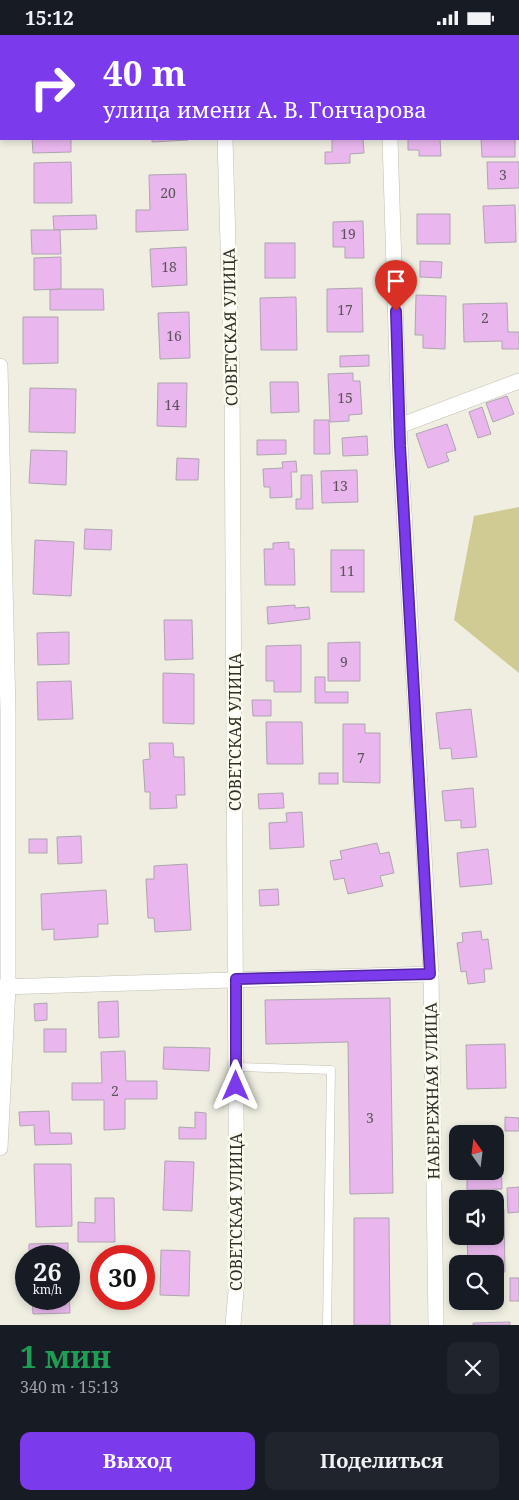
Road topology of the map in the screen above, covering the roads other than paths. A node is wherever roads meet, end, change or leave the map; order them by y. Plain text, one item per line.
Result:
1 (224, 140) edge
2 (390, 140) edge
3 (0, 365) edge
4 (519, 381) edge
5 (400, 426) junction
6 (2, 498) edge
7 (4, 713) edge
8 (430, 974) junction
9 (236, 979) junction
10 (4, 987) edge
11 (236, 1067) junction
12 (0, 1148) edge
13 (233, 1325) edge
14 (327, 1325) edge
15 (436, 1325) edge

1 - 9 street, СОВЕТСКАЯ УЛИЦА
2 - 5 street, НАБЕРЕЖНАЯ УЛИЦА
3 - 6 street
4 - 5 street
5 - 8 street, НАБЕРЕЖНАЯ УЛИЦА
6 - 7 street
7 - 10 street
8 - 9 street
8 - 15 street, НАБЕРЕЖНАЯ УЛИЦА
9 - 10 street
9 - 11 street, СОВЕТСКАЯ УЛИЦА
10 - 12 street
11 - 13 street, СОВЕТСКАЯ УЛИЦА
11 - 14 lane

